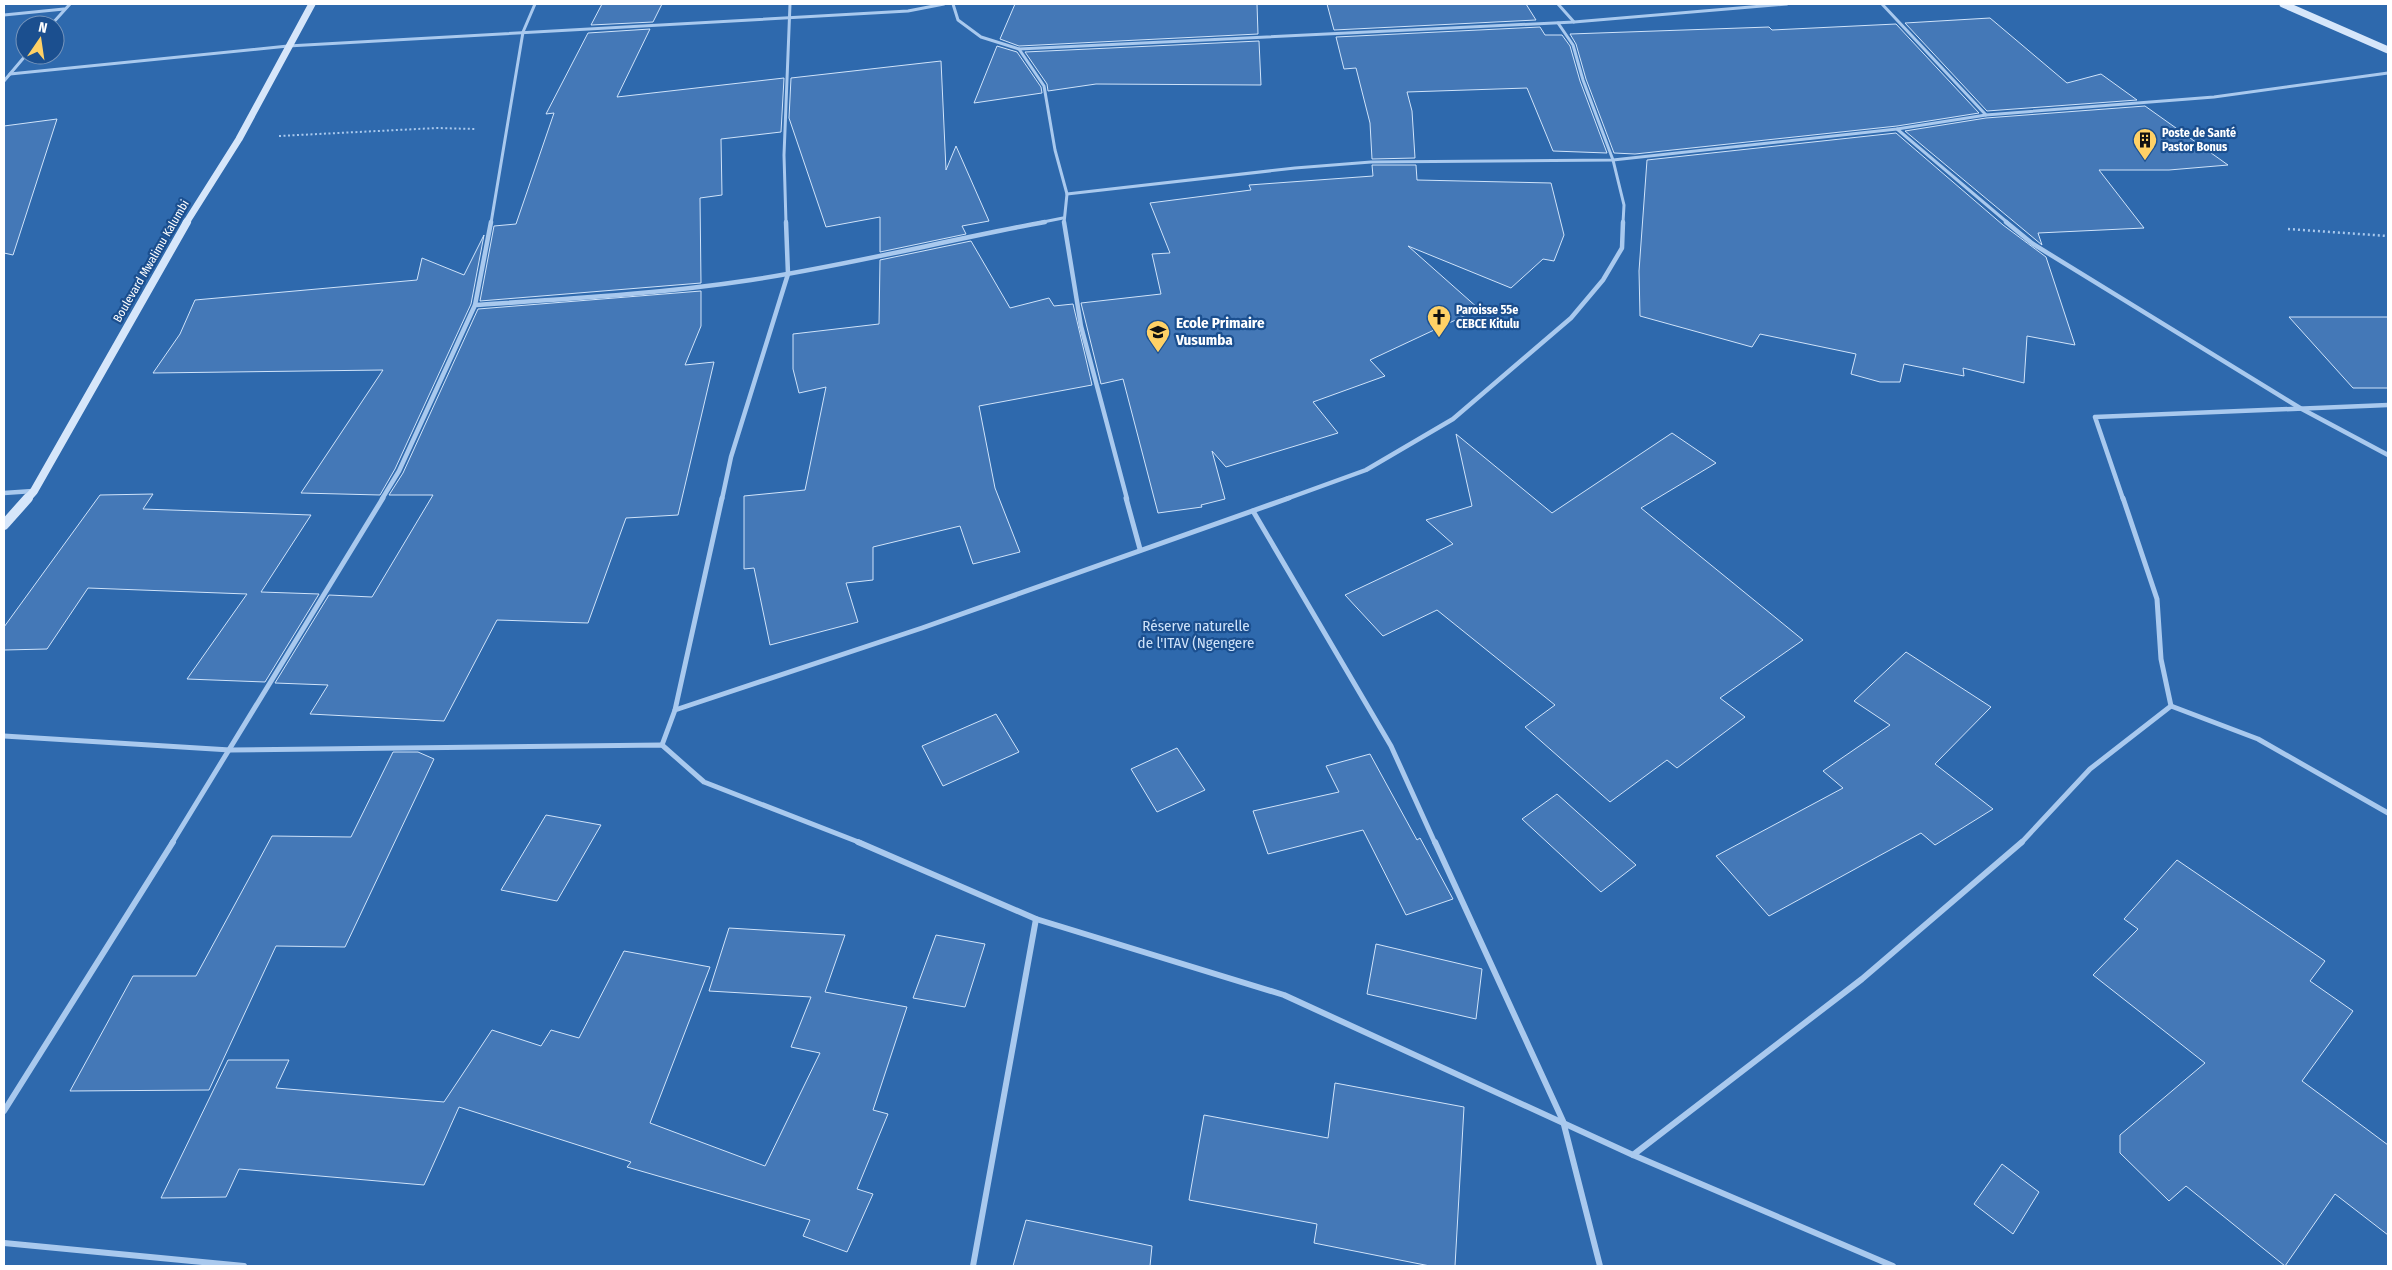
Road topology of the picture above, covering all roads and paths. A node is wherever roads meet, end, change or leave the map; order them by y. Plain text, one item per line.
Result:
1 (70, 4) edge
2 (312, 4) edge
3 (535, 4) edge
4 (790, 4) edge
5 (944, 4) edge
6 (953, 4) edge
7 (1558, 4) edge
8 (1786, 4) edge
9 (1882, 4) edge
10 (2283, 4) edge
11 (64, 9) junction
12 (4, 15) edge
13 (59, 15) edge
14 (788, 18) junction
15 (1574, 22) junction
16 (1558, 23) junction
17 (523, 32) junction
18 (288, 46) junction
19 (1019, 50) junction
20 (2388, 50) edge
21 (18, 65) edge
22 (2388, 73) edge
23 (10, 74) junction
24 (4, 81) edge
25 (1986, 115) junction
26 (1898, 129) junction
27 (508, 130) junction
28 (239, 139) junction
29 (1612, 160) junction
30 (1067, 194) junction
31 (1063, 218) junction
32 (2288, 229) dead end
33 (2388, 236) edge
34 (788, 274) junction
35 (475, 305) junction
36 (2388, 405) edge
37 (2300, 408) junction
38 (2388, 455) edge
39 (34, 491) junction
40 (4, 493) edge
41 (1253, 511) junction
42 (4, 525) edge
43 (1140, 549) junction
44 (2171, 706) junction
45 (675, 710) junction
46 (4, 736) edge
47 (662, 745) junction
48 (230, 750) junction
49 (2388, 813) edge
50 (1036, 919) junction
51 (4, 1111) edge
52 (1563, 1121) junction
53 (1633, 1155) junction
54 (4, 1243) edge
55 (244, 1266) edge
56 (973, 1266) edge
57 (1600, 1266) edge
58 (1893, 1266) edge

1 - 11 street
2 - 18 street, Boulevard Mwalimu Kalumbi
3 - 17 street
4 - 14 street
5 - 14 street
6 - 19 street
7 - 15 street
8 - 15 street
9 - 25 street
10 - 20 street
11 - 12 street
11 - 13 street
14 - 17 street
14 - 34 street
15 - 16 street
16 - 19 street
16 - 29 street
17 - 18 street
17 - 27 street
18 - 23 street
18 - 28 street, Boulevard Mwalimu Kalumbi
19 - 30 street
21 - 23 street
22 - 25 street
23 - 24 street
25 - 26 street
26 - 29 street
26 - 37 street
27 - 28 path
27 - 35 street
28 - 39 street, Boulevard Mwalimu Kalumbi
29 - 30 street
29 - 41 street
30 - 31 street
31 - 34 street
31 - 43 street
32 - 33 path
34 - 35 street
34 - 45 street
35 - 48 street
36 - 37 street
37 - 38 street
37 - 44 street
39 - 40 street
39 - 42 street, Boulevard Mwalimu Kalumbi
41 - 43 street
41 - 52 street
43 - 45 street
44 - 49 street
44 - 53 street
45 - 47 street
46 - 48 street
47 - 48 street
47 - 50 street
48 - 51 street
50 - 52 street
50 - 56 street
52 - 53 street
52 - 57 street
53 - 58 street
54 - 55 street

